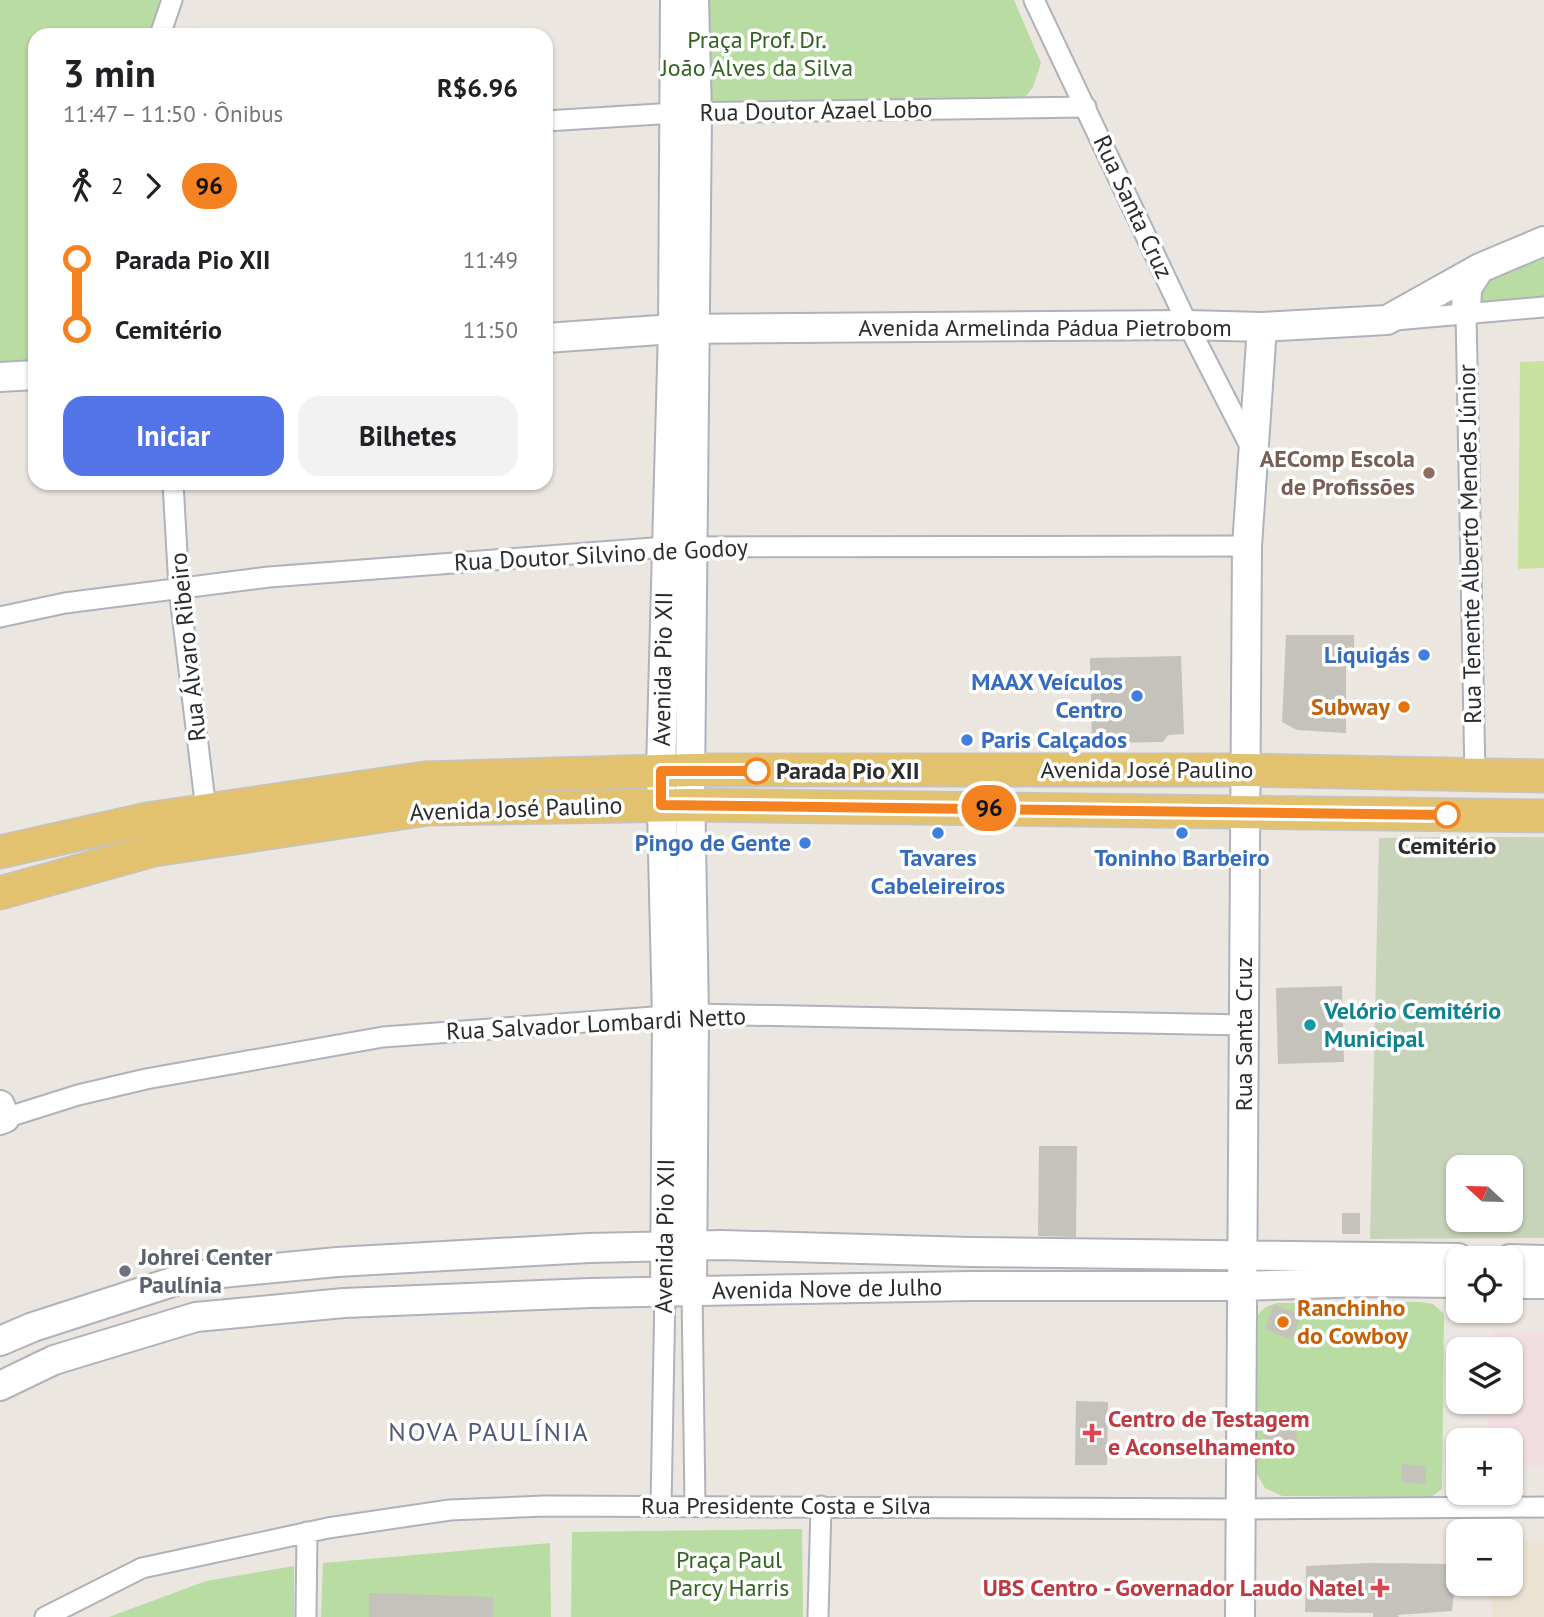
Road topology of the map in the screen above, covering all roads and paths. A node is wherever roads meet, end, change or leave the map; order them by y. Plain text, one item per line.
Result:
1 (172, 0) edge
2 (675, 0) edge
3 (694, 0) edge
4 (1034, 0) edge
5 (162, 28) edge
6 (1086, 107) junction
7 (686, 113) junction
8 (553, 121) edge
9 (1544, 241) edge
10 (1480, 268) junction
11 (1544, 307) edge
12 (1466, 313) junction
13 (1387, 320) junction
14 (1188, 325) junction
15 (1262, 327) junction
16 (683, 329) junction
17 (553, 338) edge
18 (28, 375) edge
19 (0, 377) edge
20 (1253, 451) junction
21 (173, 490) edge
22 (1247, 546) junction
23 (680, 547) junction
24 (178, 588) junction
25 (0, 617) edge
26 (676, 770) junction
27 (1245, 770) junction
28 (1475, 775) junction
29 (1544, 776) edge
30 (677, 805) junction
31 (206, 810) junction
32 (1245, 811) junction
33 (1544, 816) edge
34 (0, 852) edge
35 (692, 889) junction
36 (664, 890) junction
37 (0, 894) edge
38 (680, 1016) junction
39 (1244, 1025) junction
40 (2, 1115) edge
41 (678, 1246) junction
42 (1242, 1256) junction
43 (1446, 1258) edge
44 (1523, 1259) edge
45 (1544, 1260) edge
46 (1446, 1283) edge
47 (1523, 1284) edge
48 (1544, 1284) edge
49 (1242, 1286) junction
50 (678, 1292) junction
51 (0, 1341) edge
52 (0, 1386) edge
53 (660, 1506) junction
54 (695, 1506) junction
55 (821, 1506) junction
56 (1544, 1507) edge
57 (1241, 1509) junction
58 (307, 1532) junction
59 (45, 1617) edge
60 (306, 1617) edge
61 (818, 1617) edge
62 (1240, 1617) edge

1 - 5 street
2 - 7 street, Avenida Pio XII
3 - 7 street, Avenida Pio XII
4 - 6 street, Rua Santa Cruz
6 - 7 street, Rua Doutor Azael Lobo
6 - 14 street, Rua Santa Cruz
7 - 8 street, Rua Doutor Azael Lobo
7 - 16 street, Avenida Pio XII
9 - 10 street
10 - 12 street
10 - 13 street
11 - 12 street, Avenida Armelinda Pádua Pietrobom
12 - 13 street, Avenida Armelinda Pádua Pietrobom
12 - 28 street, Rua Tenente Alberto Mendes Júnior
13 - 15 street, Avenida Armelinda Pádua Pietrobom
14 - 15 street, Avenida Armelinda Pádua Pietrobom
14 - 16 street, Avenida Armelinda Pádua Pietrobom
14 - 20 street, Rua Santa Cruz
15 - 20 street, Rua Santa Cruz
16 - 17 street, Avenida Armelinda Pádua Pietrobom
16 - 23 street, Avenida Pio XII
18 - 19 street
20 - 22 street, Rua Santa Cruz
21 - 24 street, Rua Álvaro Ribeiro
22 - 23 street, Rua Doutor Silvino de Godoy
22 - 27 street, Rua Santa Cruz
23 - 24 street, Rua Doutor Silvino de Godoy
23 - 26 street, Avenida Pio XII
24 - 25 street, Rua Doutor Silvino de Godoy
24 - 31 street, Rua Álvaro Ribeiro
26 - 27 main road, Avenida José Paulino
26 - 30 street, Avenida Pio XII
26 - 31 main road, Avenida José Paulino
27 - 28 main road, Avenida José Paulino
27 - 32 street, Rua Santa Cruz
28 - 29 main road, Avenida José Paulino
30 - 32 main road, Avenida José Paulino
30 - 35 street, Avenida Pio XII
30 - 36 street, Avenida Pio XII
30 - 37 main road, Avenida José Paulino
31 - 34 main road, Avenida José Paulino
32 - 33 main road, Avenida José Paulino
32 - 39 street, Rua Santa Cruz
35 - 36 street
35 - 38 street, Avenida Pio XII
36 - 38 street, Avenida Pio XII
38 - 39 street, Rua Salvador Lombardi Netto
38 - 40 street, Rua Salvador Lombardi Netto
38 - 41 street, Avenida Pio XII
39 - 42 street, Rua Santa Cruz
41 - 42 street, Avenida Nove de Julho
41 - 50 street, Avenida Pio XII
41 - 51 street, Avenida Nove de Julho
42 - 43 street, Avenida Nove de Julho
42 - 49 street, Rua Santa Cruz
44 - 45 street
46 - 49 street, Avenida Nove de Julho
47 - 48 street
49 - 50 street, Avenida Nove de Julho
49 - 57 street, Rua Santa Cruz
50 - 52 street, Avenida Nove de Julho
50 - 53 street, Avenida Pio XII
50 - 54 street, Avenida Pio XII
53 - 54 street, Rua Presidente Costa e Silva
53 - 58 street, Rua Presidente Costa e Silva
54 - 55 street, Rua Presidente Costa e Silva
55 - 57 street, Rua Presidente Costa e Silva
55 - 61 street
56 - 57 street, Rua Presidente Costa e Silva
57 - 62 street, Rua Santa Cruz
58 - 59 street, Rua Presidente Costa e Silva
58 - 60 street

